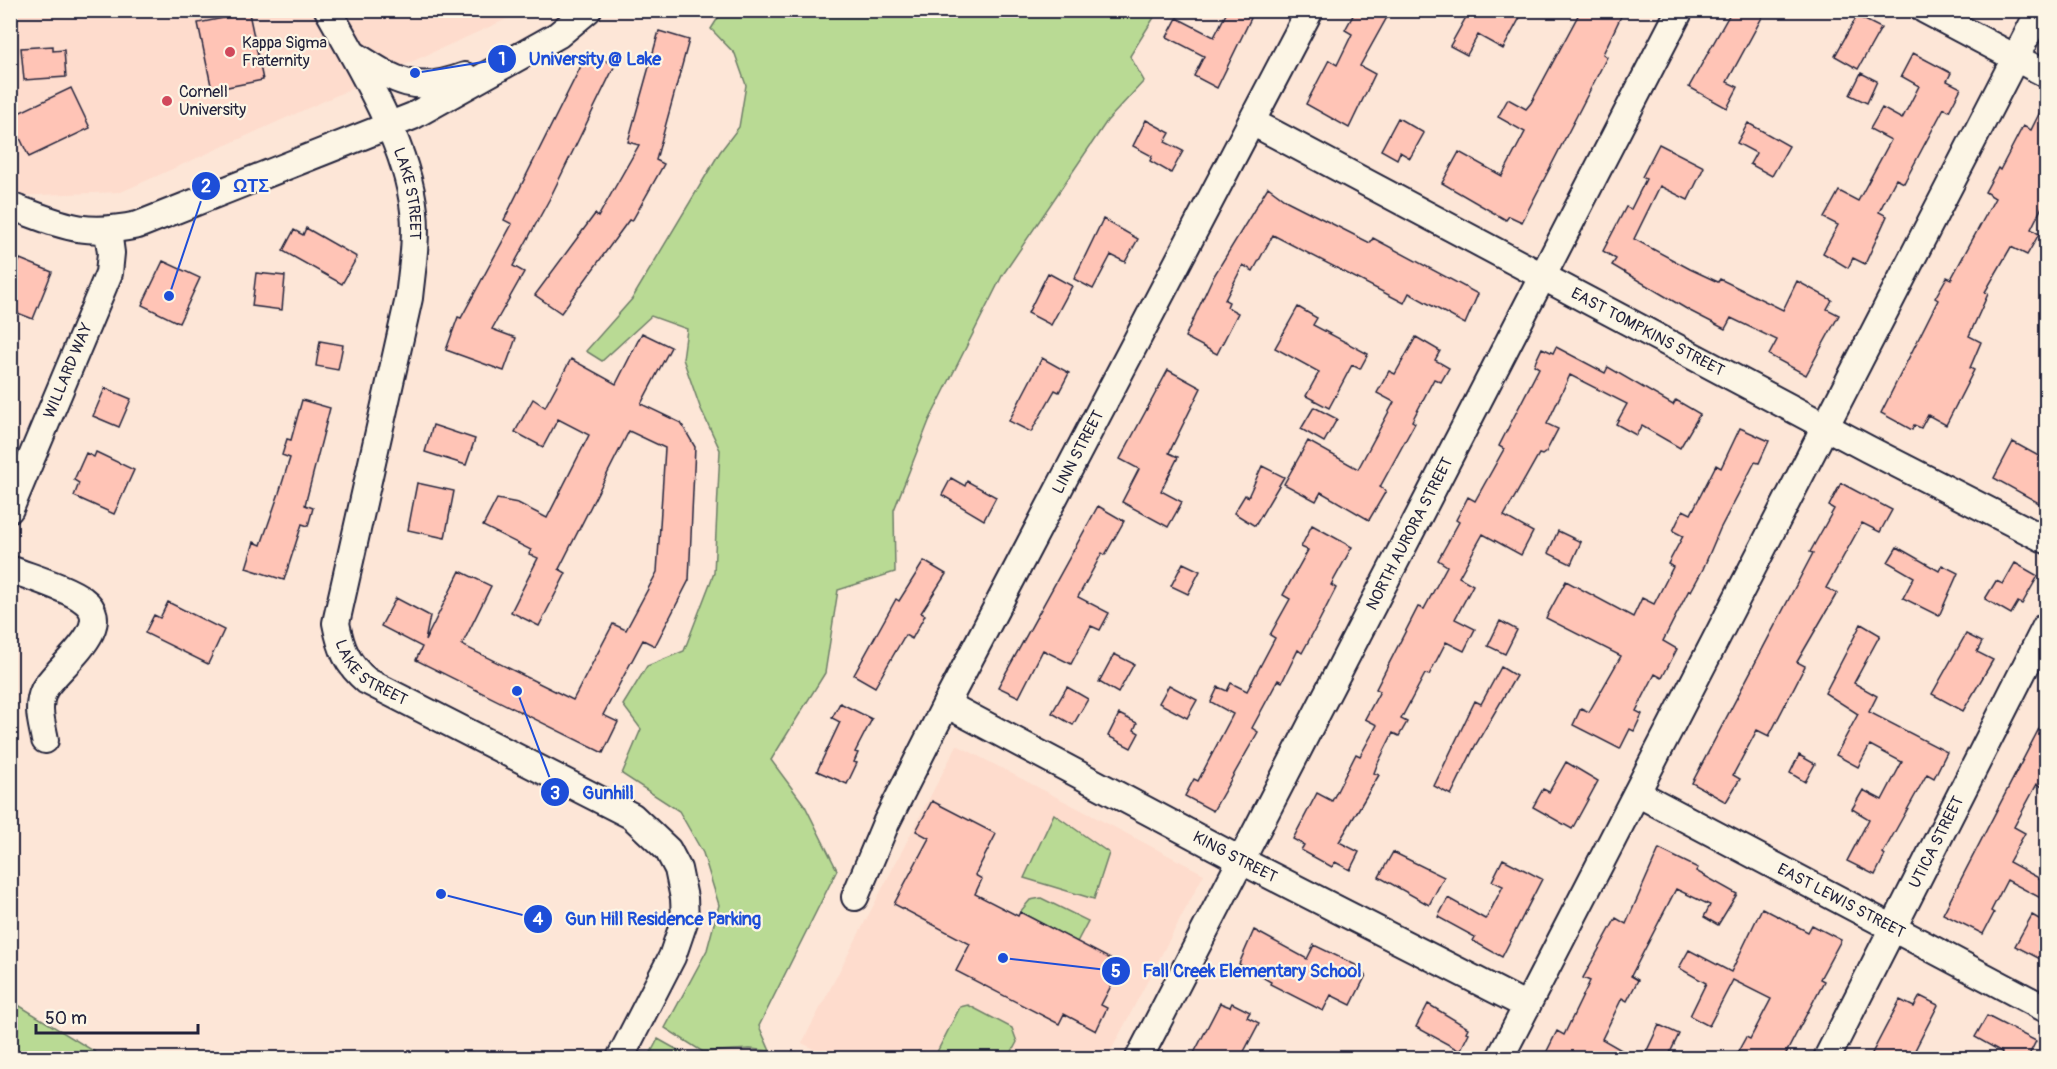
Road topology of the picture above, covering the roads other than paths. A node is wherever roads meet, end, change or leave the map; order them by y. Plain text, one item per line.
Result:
1 (328, 10) edge
2 (588, 10) edge
3 (1310, 10) edge
4 (1680, 10) edge
5 (1925, 10) edge
6 (2040, 10) edge
7 (353, 54) junction
8 (519, 56) junction
9 (2015, 58) junction
10 (2046, 75) edge
11 (1252, 122) junction
12 (387, 126) junction
13 (10, 206) edge
14 (108, 231) junction
15 (1542, 275) junction
16 (1826, 425) junction
17 (10, 508) edge
18 (2046, 540) edge
19 (10, 569) edge
20 (2046, 626) edge
21 (946, 704) junction
22 (45, 740) dead end
23 (1636, 794) junction
24 (1240, 860) junction
25 (855, 897) dead end
26 (1893, 928) junction
27 (1527, 1006) junction
28 (2046, 1009) edge
29 (620, 1059) edge
30 (1139, 1059) edge
31 (1500, 1059) edge
32 (1827, 1059) edge

1 - 7 street, LAKE STREET
2 - 8 street
3 - 11 street, LINN STREET
4 - 15 street, NORTH AURORA STREET
5 - 9 street
6 - 9 street
7 - 8 street
7 - 12 street, LAKE STREET
8 - 12 street
9 - 10 street
9 - 16 street
11 - 15 street, EAST TOMPKINS STREET
11 - 21 street, LINN STREET
12 - 14 street
12 - 29 street, LAKE STREET
13 - 14 street
14 - 17 street, WILLARD WAY
15 - 16 street, EAST TOMPKINS STREET
15 - 24 street, NORTH AURORA STREET
16 - 18 street, EAST TOMPKINS STREET
16 - 23 street
19 - 22 street
20 - 26 street, UTICA STREET
21 - 24 street, KING STREET
21 - 25 street, LINN STREET
23 - 26 street, EAST LEWIS STREET
23 - 27 street
24 - 27 street, KING STREET
24 - 30 street, NORTH AURORA STREET
26 - 28 street, EAST LEWIS STREET
26 - 32 street, UTICA STREET
27 - 31 street

